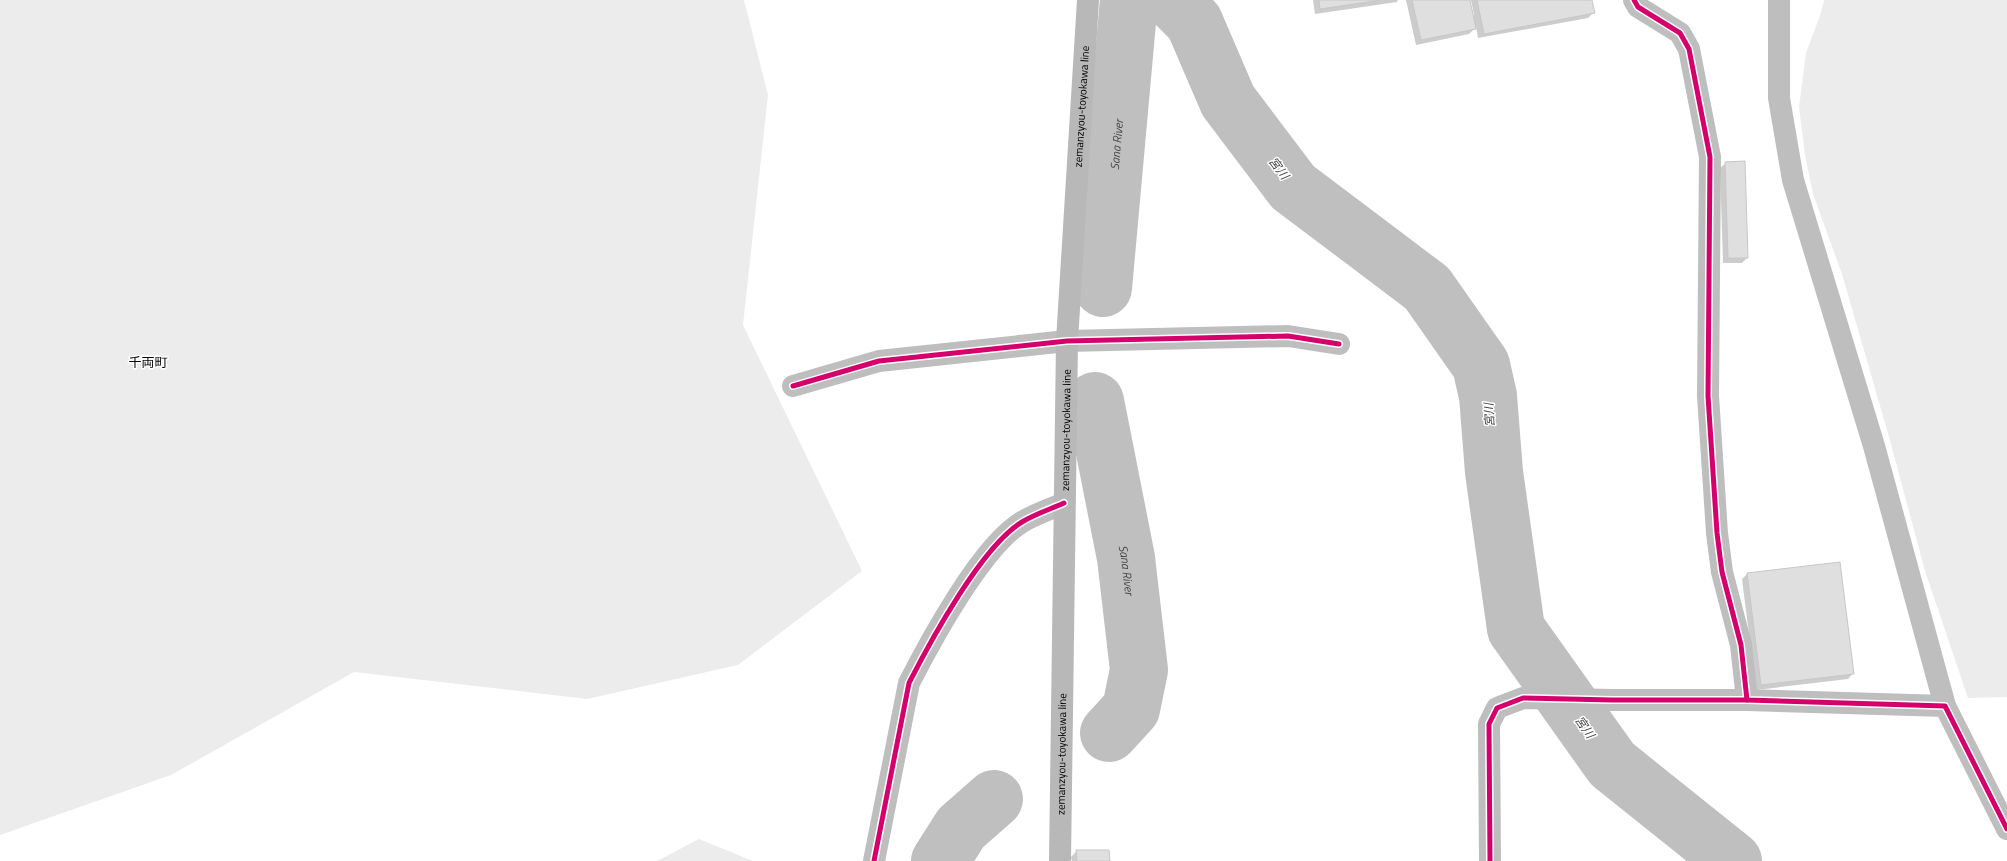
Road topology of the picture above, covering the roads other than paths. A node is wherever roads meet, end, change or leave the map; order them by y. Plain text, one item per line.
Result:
1 (1088, 0) edge
2 (1634, 0) edge
3 (1779, 0) edge
4 (1067, 341) junction
5 (1338, 344) dead end
6 (792, 386) dead end
7 (1064, 503) junction
8 (1747, 700) junction
9 (1945, 706) junction
10 (2007, 829) edge
11 (874, 861) edge
12 (1060, 861) edge
13 (1490, 861) edge

1 - 4 main road, zemanzyou-toyokawa line
2 - 8 street
3 - 9 street
4 - 5 street
4 - 6 street
4 - 7 main road, zemanzyou-toyokawa line
7 - 11 street
7 - 12 main road, zemanzyou-toyokawa line
8 - 9 street
8 - 13 street
9 - 10 street

